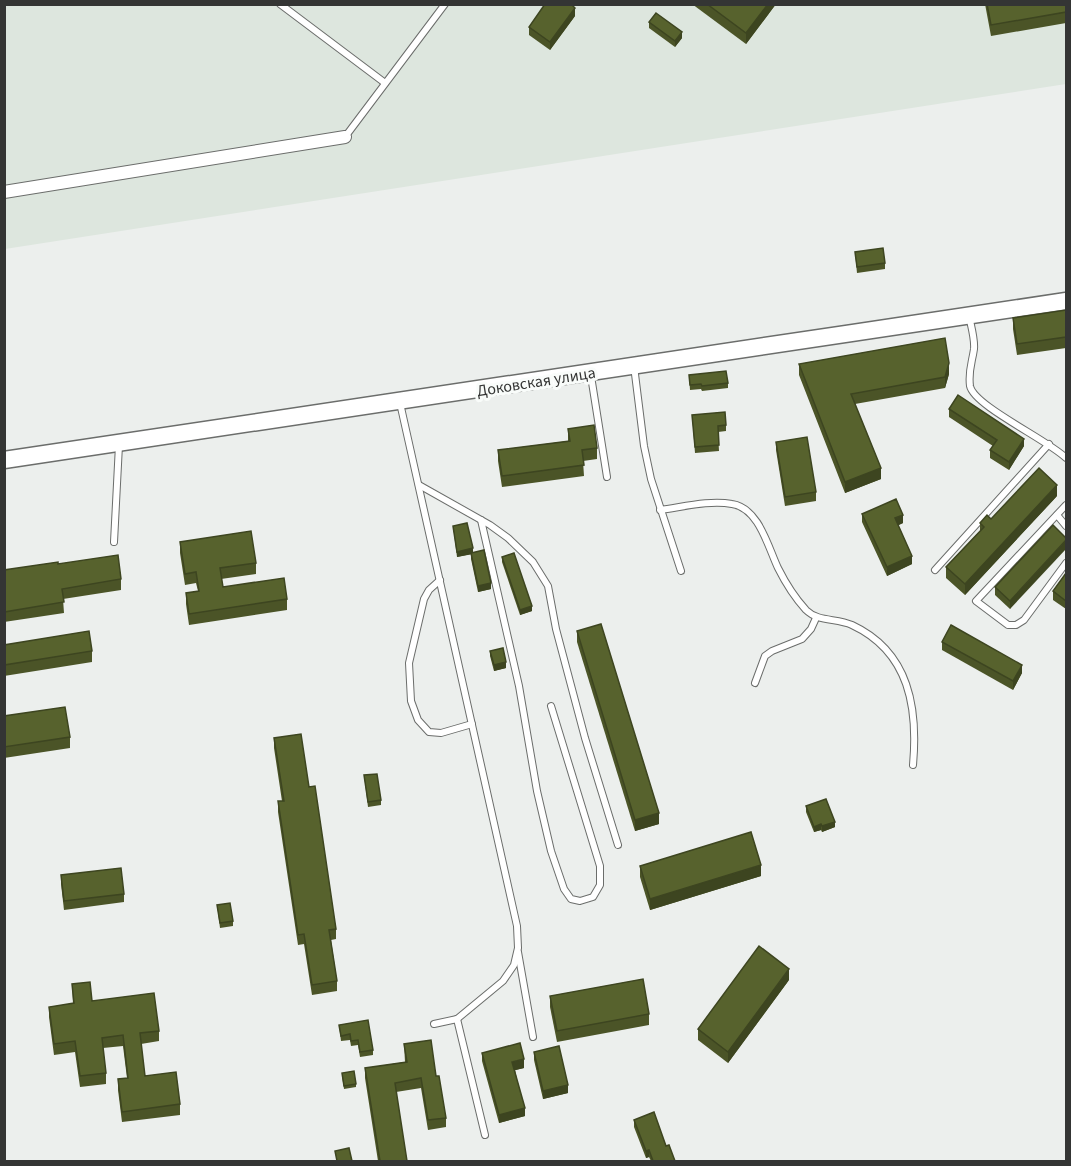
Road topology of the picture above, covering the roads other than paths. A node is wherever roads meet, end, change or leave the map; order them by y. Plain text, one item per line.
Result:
1 (280, 4) edge
2 (445, 4) edge
3 (386, 83) junction
4 (345, 137) joint
5 (4, 192) edge
6 (1066, 302) edge
7 (969, 316) junction
8 (634, 366) junction
9 (591, 372) junction
10 (400, 402) junction
11 (119, 444) junction
12 (1049, 444) junction
13 (1066, 456) edge
14 (4, 460) edge
15 (607, 477) dead end
16 (419, 485) junction
17 (1066, 505) edge
18 (660, 510) junction
19 (1057, 515) junction
20 (481, 520) junction
21 (1066, 526) edge
22 (114, 542) dead end
23 (1066, 563) edge
24 (935, 570) dead end
25 (681, 572) dead end
26 (440, 580) junction
27 (816, 618) junction
28 (755, 683) dead end
29 (552, 706) dead end
30 (472, 724) junction
31 (913, 765) dead end
32 (618, 845) dead end
33 (518, 948) junction
34 (457, 1019) junction
35 (434, 1024) dead end
36 (533, 1037) dead end
37 (485, 1135) dead end

1 - 3 lane
2 - 3 lane
3 - 4 lane
4 - 5 street
6 - 7 street, Доковская улица
7 - 8 street, Доковская улица
7 - 12 lane
8 - 9 street, Доковская улица
8 - 18 lane
9 - 10 street, Доковская улица
9 - 15 lane
10 - 11 street, Доковская улица
10 - 16 lane
11 - 14 street, Доковская улица
11 - 22 lane
12 - 13 lane
12 - 24 lane
16 - 20 lane
16 - 26 lane
17 - 19 lane
18 - 25 lane
18 - 27 lane
19 - 21 lane
19 - 23 lane
20 - 29 lane
20 - 32 lane
26 - 30 lane
26 - 30 lane
27 - 28 lane
27 - 31 lane
30 - 33 lane
33 - 34 lane
33 - 36 lane
34 - 35 lane
34 - 37 lane

